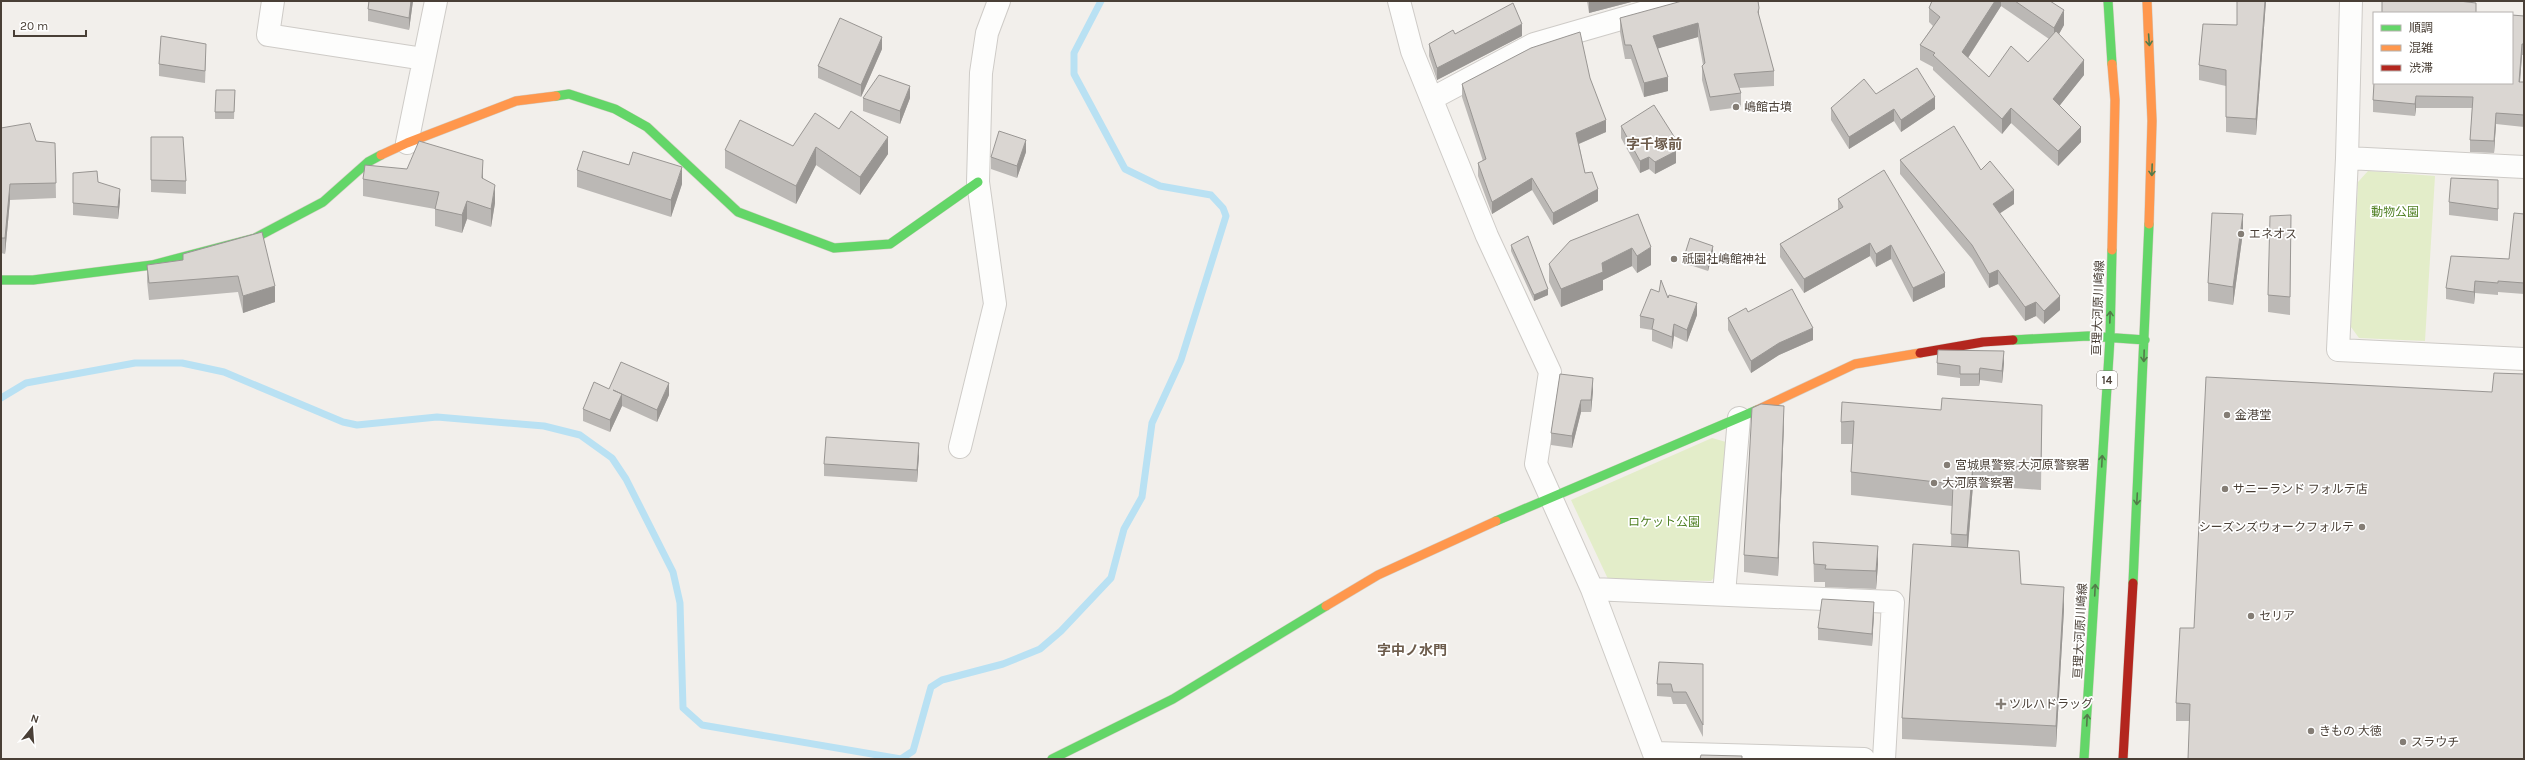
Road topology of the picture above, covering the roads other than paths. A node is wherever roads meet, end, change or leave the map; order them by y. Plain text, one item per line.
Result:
1 (272, 1) edge
2 (436, 1) edge
3 (999, 1) edge
4 (1399, 1) edge
5 (1690, 1) edge
6 (2108, 1) edge
7 (2147, 1) edge
8 (2351, 1) edge
9 (424, 59) junction
10 (1433, 98) junction
11 (407, 143) junction
12 (2347, 158) junction
13 (2524, 167) edge
14 (978, 182) junction
15 (1, 280) edge
16 (2110, 338) junction
17 (2145, 340) junction
18 (2524, 359) edge
19 (1739, 418) junction
20 (960, 447) dead end
21 (1551, 496) junction
22 (1592, 588) junction
23 (1724, 594) junction
24 (1655, 756) edge
25 (1052, 759) edge
26 (1864, 759) edge
27 (1884, 759) edge
28 (2084, 759) edge
29 (2123, 759) edge

1 - 9 street
2 - 9 street
3 - 14 street
4 - 10 street
5 - 10 street
16 -> 6 street, 亘理大河原川崎線 / 14
7 -> 17 street
8 - 12 street
9 - 11 street
10 - 21 street
11 - 14 street
11 - 15 street
12 - 13 street
12 - 18 street
14 - 20 street
16 - 17 street
16 - 19 street
28 -> 16 street, 亘理大河原川崎線 / 14
17 -> 29 street
19 - 21 street
19 - 23 street
21 - 22 street
21 - 25 street
22 - 23 street
22 - 24 street
23 - 27 street
24 - 26 street

